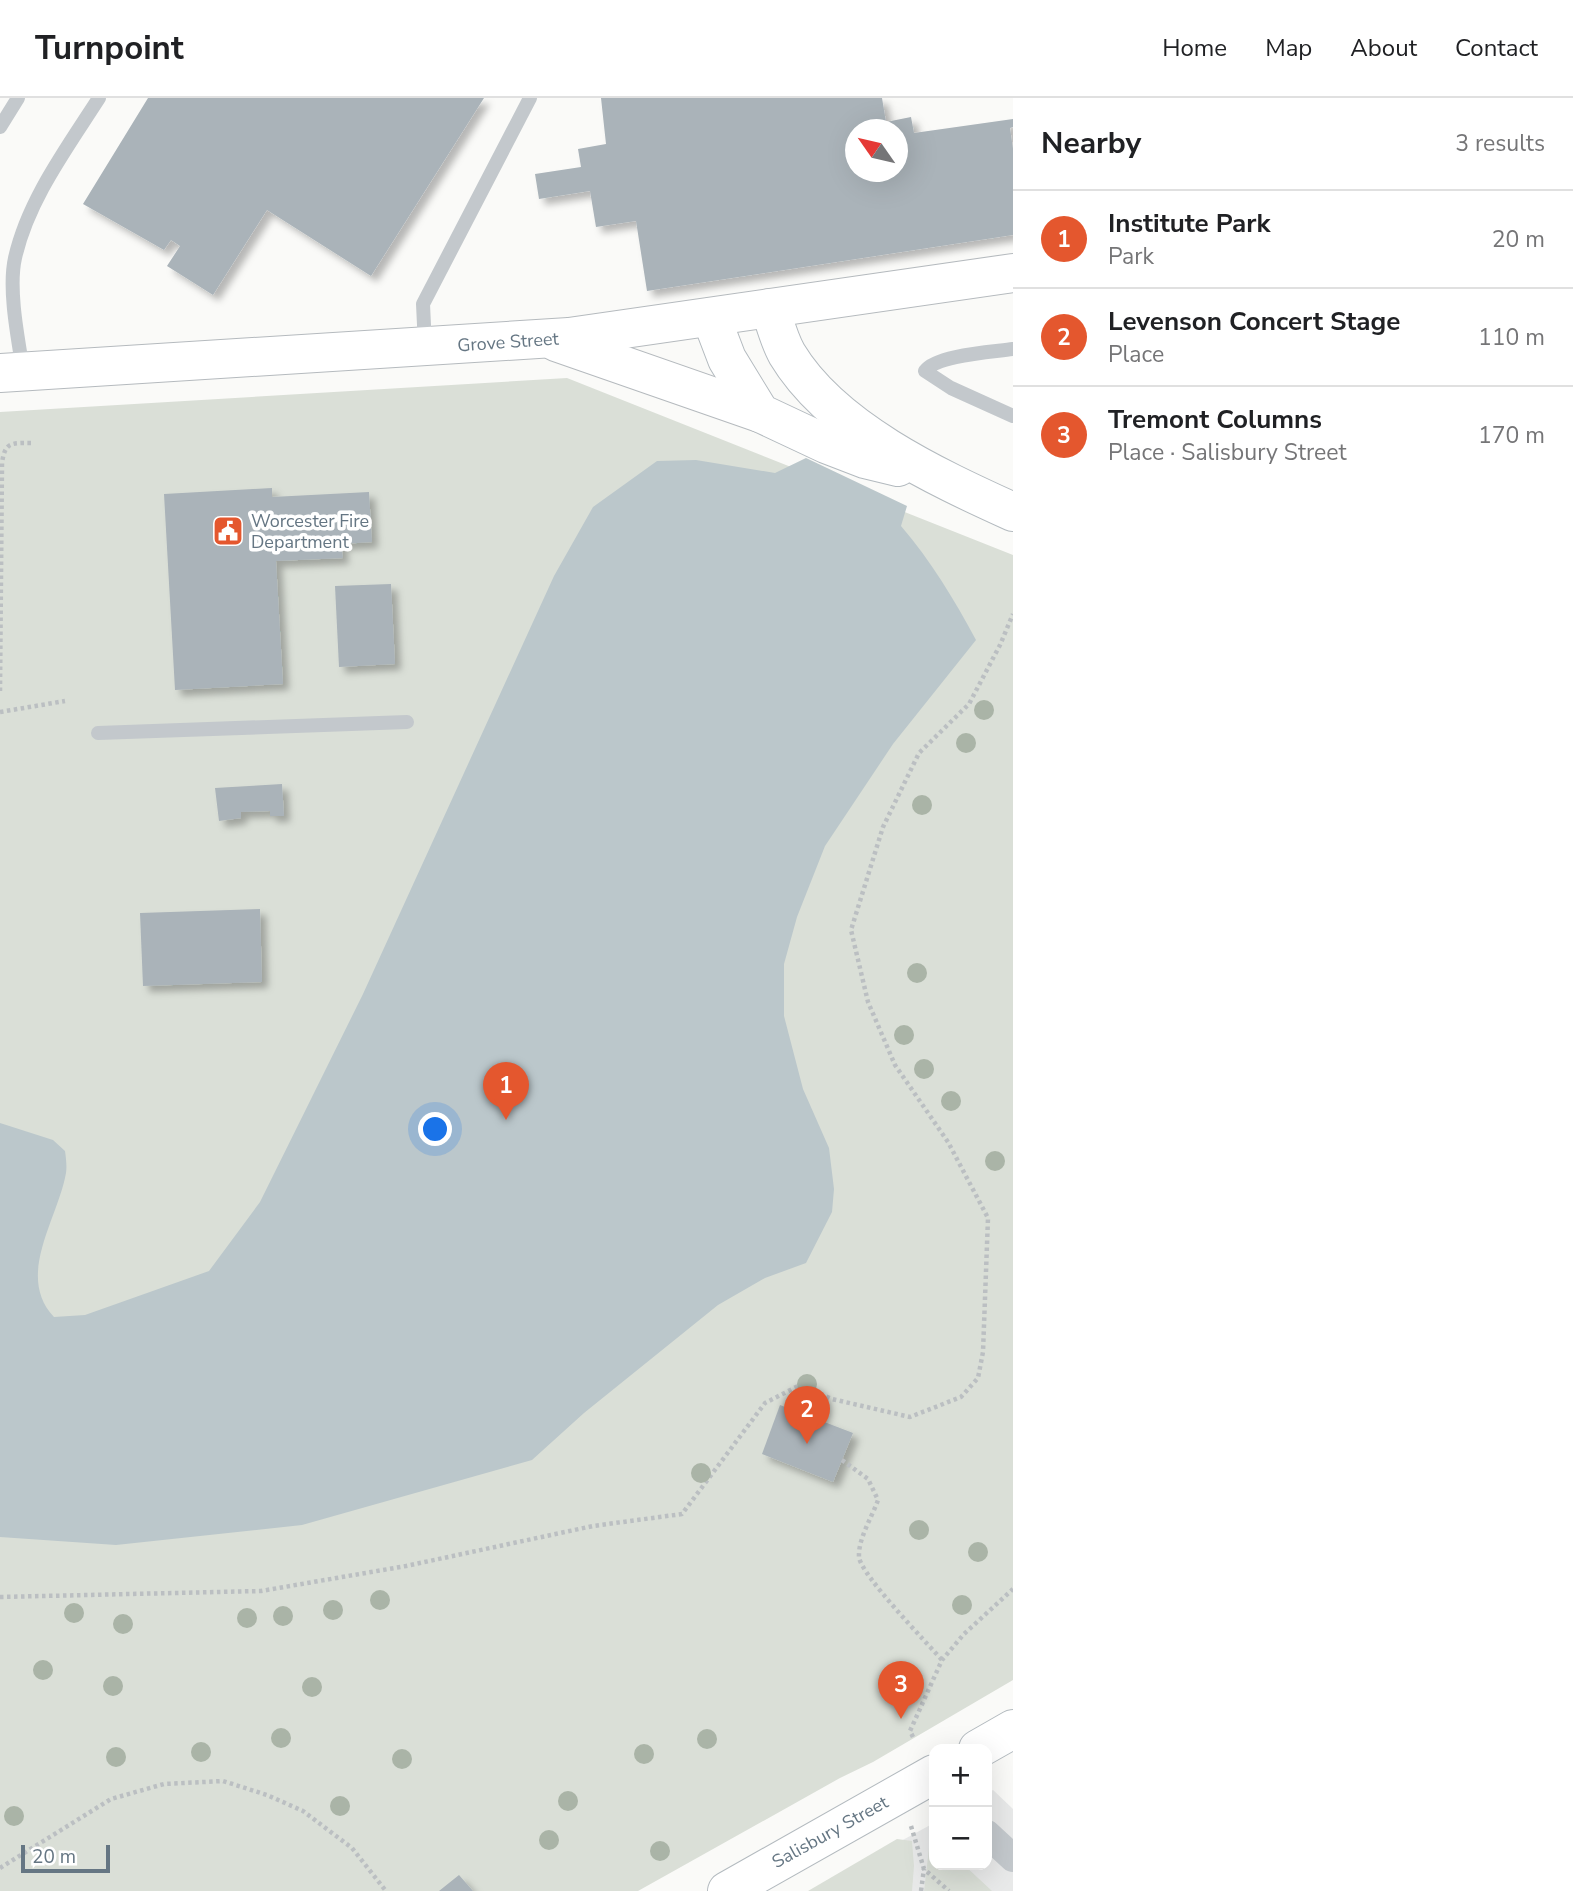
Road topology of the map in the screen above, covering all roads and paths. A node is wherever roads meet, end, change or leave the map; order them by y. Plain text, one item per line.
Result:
1 (18, 98) edge
2 (99, 98) edge
3 (530, 98) edge
4 (0, 127) edge
5 (1013, 273) edge
6 (770, 309) junction
7 (711, 317) junction
8 (547, 339) junction
9 (425, 348) junction
10 (1013, 349) edge
11 (11, 372) edge
12 (760, 413) junction
13 (1013, 416) edge
14 (31, 443) dead end
15 (937, 478) junction
16 (1013, 512) edge
17 (1013, 614) edge
18 (0, 691) edge
19 (65, 701) dead end
20 (0, 712) edge
21 (407, 722) dead end
22 (98, 733) dead end
23 (842, 1460) dead end
24 (1013, 1589) edge
25 (0, 1597) edge
26 (942, 1660) junction
27 (1013, 1729) edge
28 (914, 1737) dead end
29 (987, 1744) edge
30 (929, 1777) edge
31 (909, 1822) dead end
32 (992, 1838) edge
33 (1013, 1858) edge
34 (0, 1868) edge
35 (924, 1869) junction
36 (386, 1891) edge
37 (727, 1891) edge
38 (921, 1891) edge
39 (949, 1891) edge

1 - 4 lane
2 - 11 lane
3 - 9 lane
5 - 6 main road, Grove Street
6 - 7 main road, Grove Street
6 - 15 main road
7 - 8 main road, Grove Street
7 - 12 main road
8 - 9 main road, Grove Street
8 - 12 main road
9 - 11 main road, Grove Street
10 - 13 lane
12 - 15 main road
14 - 18 path
15 - 16 main road
17 - 25 path
19 - 20 path
21 - 22 lane
23 - 26 path
24 - 26 path
26 - 28 path
27 - 29 main road
30 - 37 main road, Salisbury Street
31 - 35 path
32 - 33 street
34 - 36 path
35 - 38 path
35 - 39 path

